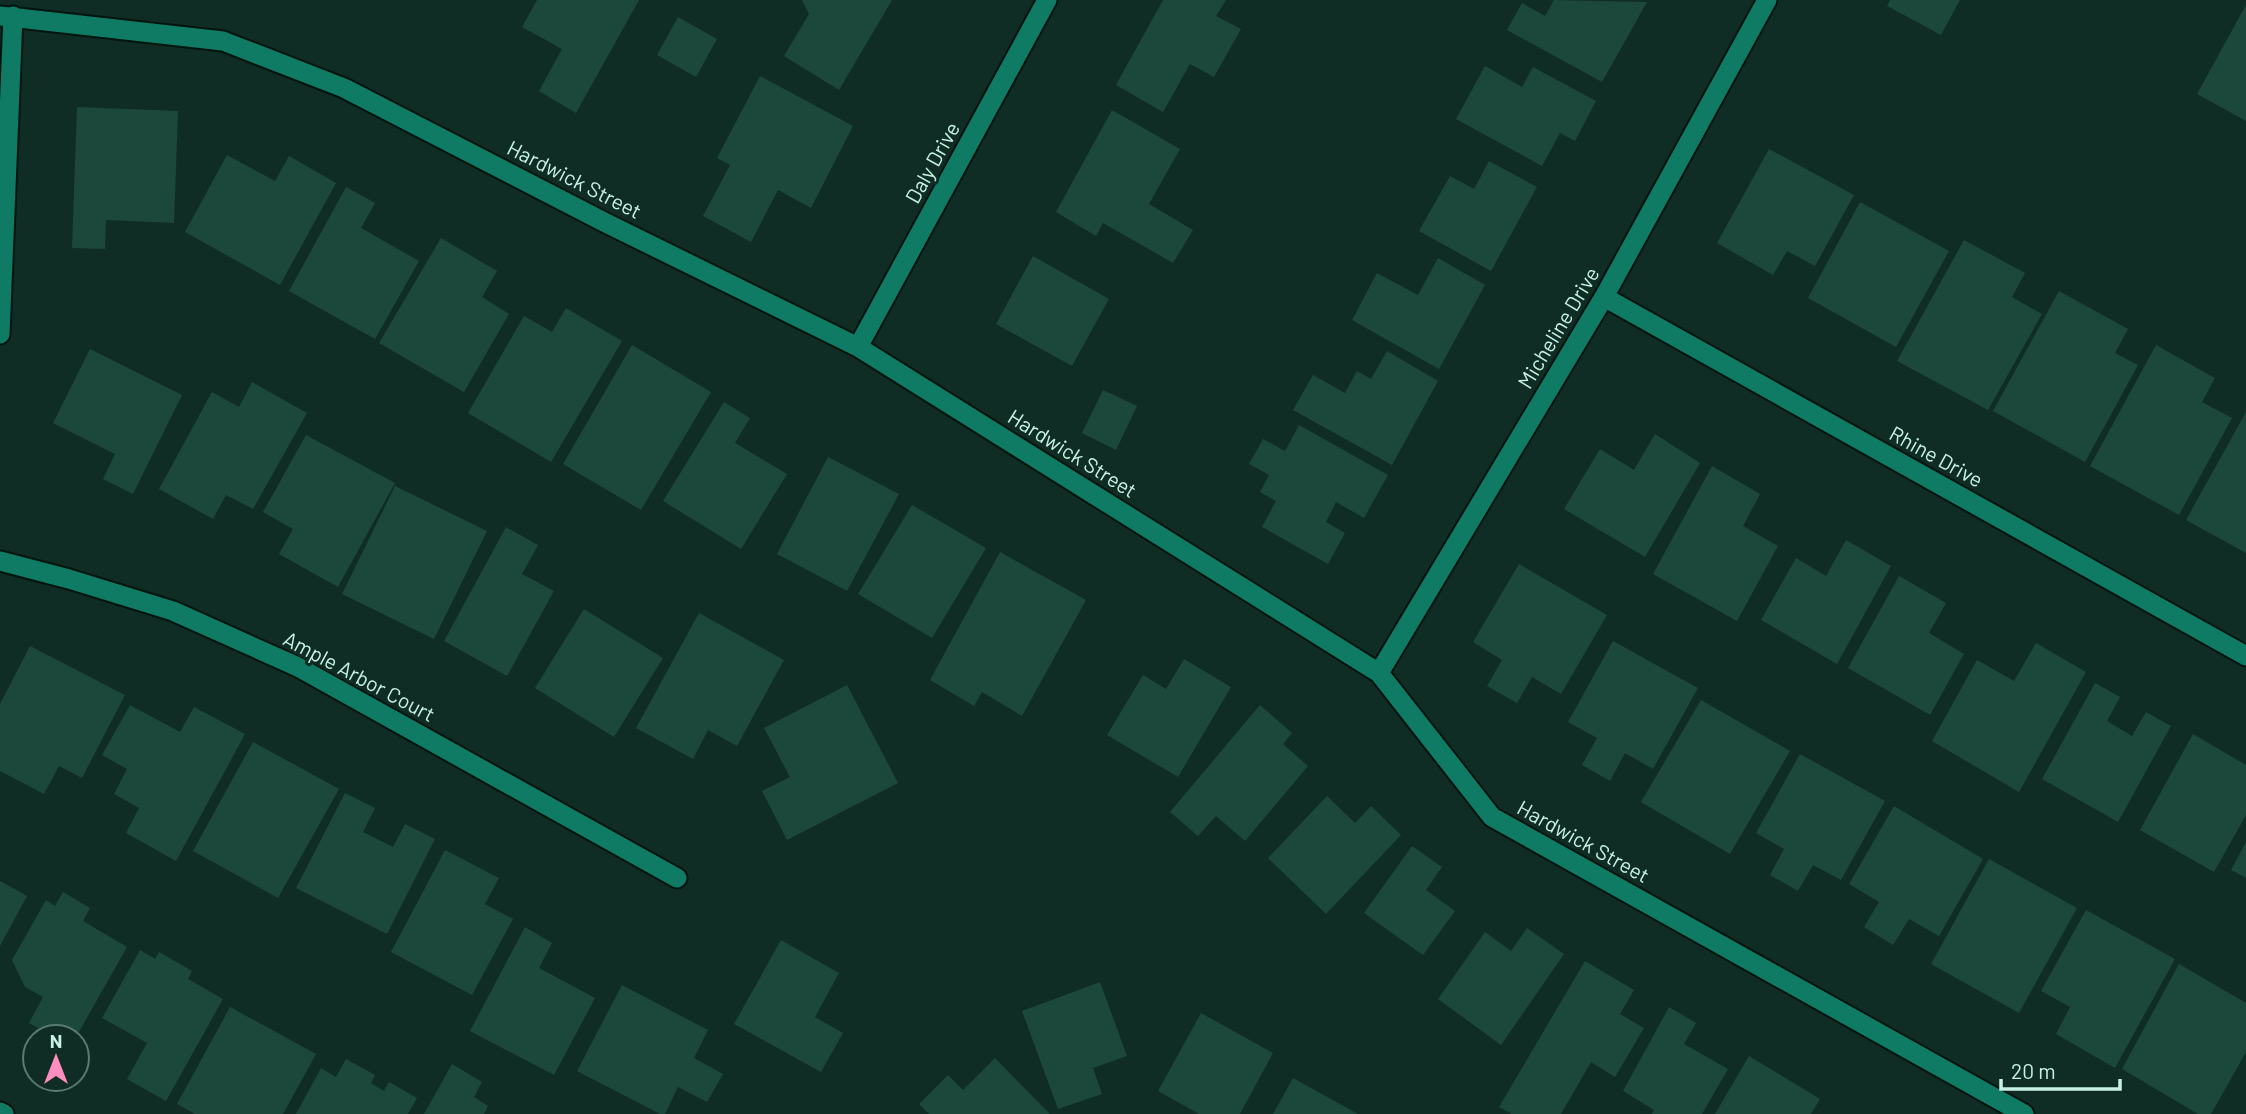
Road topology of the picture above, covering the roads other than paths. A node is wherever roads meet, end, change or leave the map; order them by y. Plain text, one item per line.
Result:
1 (1047, 0) edge
2 (1767, 0) edge
3 (7, 16) edge
4 (1604, 297) junction
5 (0, 334) edge
6 (859, 347) junction
7 (0, 561) edge
8 (2246, 656) edge
9 (1379, 673) junction
10 (677, 878) dead end
11 (2024, 1114) edge

1 - 6 street, Daly Drive
2 - 4 street, Micheline Drive
3 - 5 street
3 - 6 street, Hardwick Street
4 - 8 street, Rhine Drive
4 - 9 street, Micheline Drive
6 - 9 street, Hardwick Street
7 - 10 street, Ample Arbor Court
9 - 11 street, Hardwick Street

